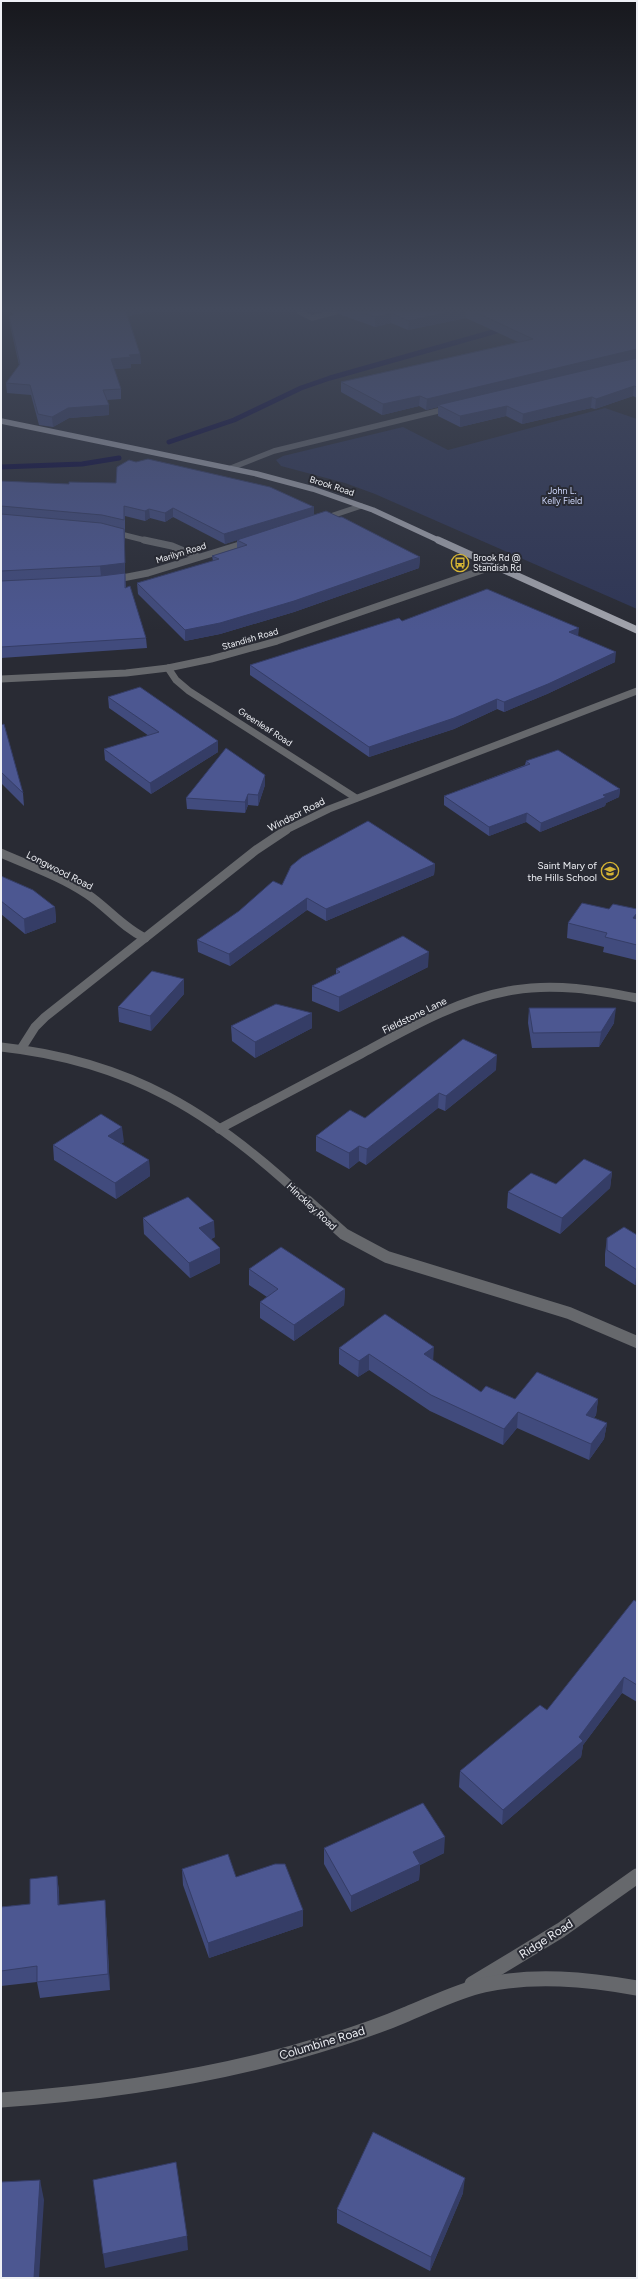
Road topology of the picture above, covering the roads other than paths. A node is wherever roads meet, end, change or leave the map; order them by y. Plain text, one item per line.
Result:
1 (409, 418) edge
2 (1, 421) edge
3 (231, 468) junction
4 (361, 506) junction
5 (314, 522) edge
6 (105, 531) edge
7 (256, 540) edge
8 (198, 557) junction
9 (494, 566) junction
10 (101, 581) edge
11 (637, 630) edge
12 (168, 668) junction
13 (1, 680) edge
14 (637, 691) edge
15 (356, 798) junction
16 (1, 853) edge
17 (145, 938) junction
18 (637, 998) edge
19 (1, 1047) edge
20 (21, 1049) junction
21 (219, 1129) junction
22 (637, 1342) edge
23 (637, 1876) edge
24 (637, 1988) edge
25 (450, 1996) junction
26 (1, 2100) edge

1 - 3 street
2 - 3 main road, Brook Road
3 - 4 main road, Brook Road
4 - 5 street
4 - 9 main road, Brook Road
6 - 8 street
7 - 8 street, Marilyn Road
8 - 10 street, Marilyn Road
9 - 11 main road, Brook Road
9 - 12 street, Standish Road
12 - 13 street, Standish Road
12 - 15 street, Greenleaf Road
14 - 15 street, Windsor Road
15 - 17 street, Windsor Road
16 - 17 street, Longwood Road
17 - 20 street, Windsor Road
18 - 21 street, Fieldstone Lane
19 - 20 street, Hinckley Road
20 - 21 street, Hinckley Road
21 - 22 street, Hinckley Road
23 - 25 street, Ridge Road
24 - 25 street, Columbine Road
25 - 26 street, Columbine Road

